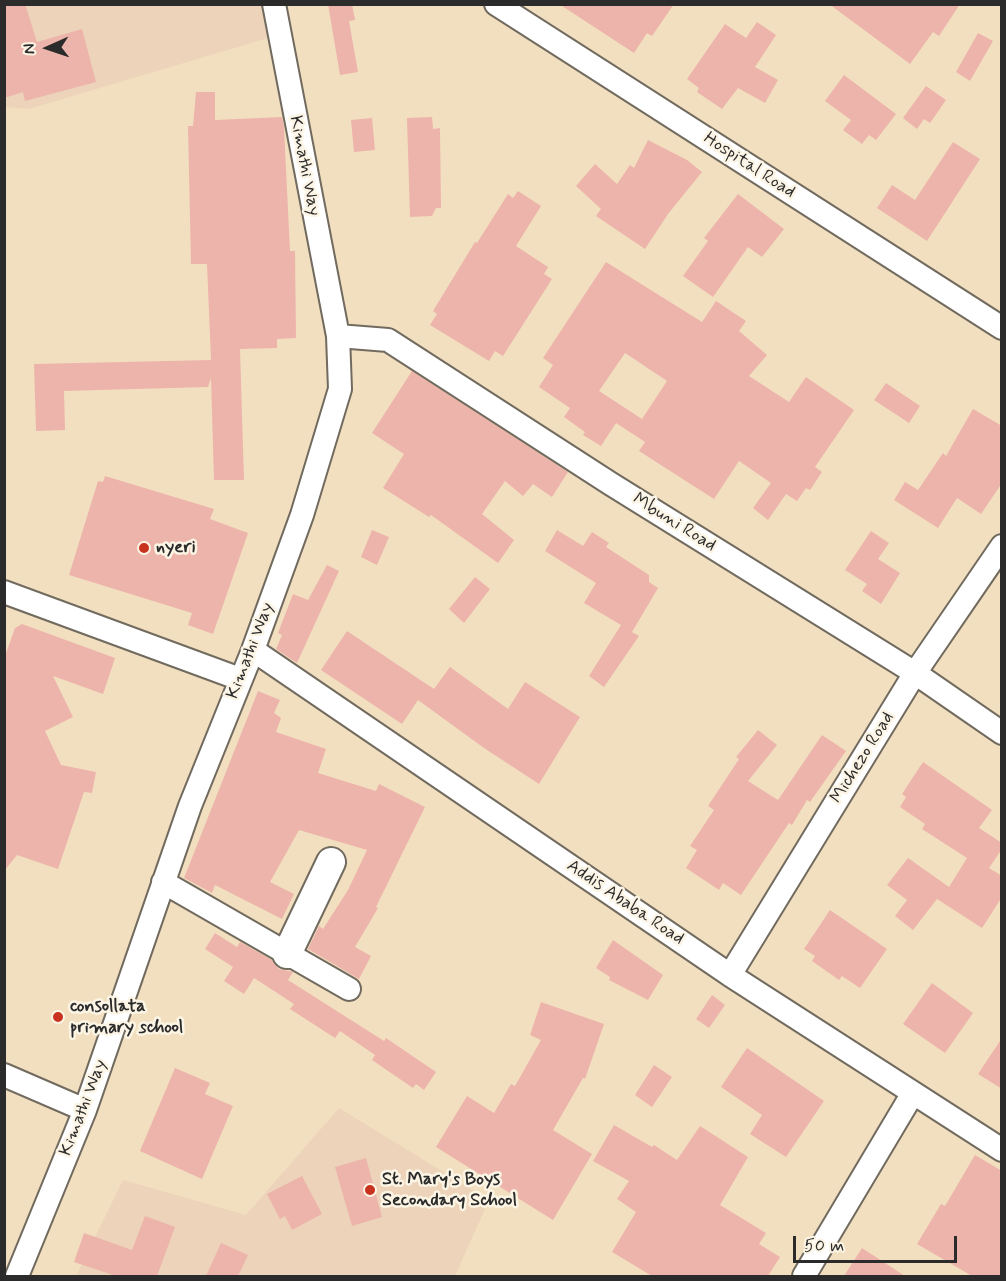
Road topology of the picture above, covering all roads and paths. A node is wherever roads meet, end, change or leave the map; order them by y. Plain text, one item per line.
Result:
1 (274, 4) edge
2 (496, 4) edge
3 (1002, 328) edge
4 (338, 336) junction
5 (1002, 546) edge
6 (4, 592) edge
7 (252, 650) junction
8 (915, 673) junction
9 (240, 680) junction
10 (1002, 733) edge
11 (332, 862) dead end
12 (164, 882) junction
13 (287, 954) junction
14 (730, 975) junction
15 (349, 989) dead end
16 (4, 1075) edge
17 (913, 1093) junction
18 (86, 1110) junction
19 (1002, 1150) edge
20 (17, 1276) edge
21 (804, 1276) edge

1 - 4 street, Kimathi Way
2 - 3 street, Hospital Road
4 - 7 street, Kimathi Way
4 - 8 street, Mbuni Road
5 - 8 street, Michezo Road
6 - 9 street
7 - 9 street, Kimathi Way
7 - 14 street, Addis Ababa Road
8 - 10 street, Mbuni Road
8 - 14 street, Michezo Road
9 - 12 street, Kimathi Way
11 - 13 street
12 - 13 street
12 - 18 street, Kimathi Way
13 - 15 street
14 - 17 street, Addis Ababa Road
16 - 18 street
17 - 19 street, Addis Ababa Road
17 - 21 street
18 - 20 street, Kimathi Way

